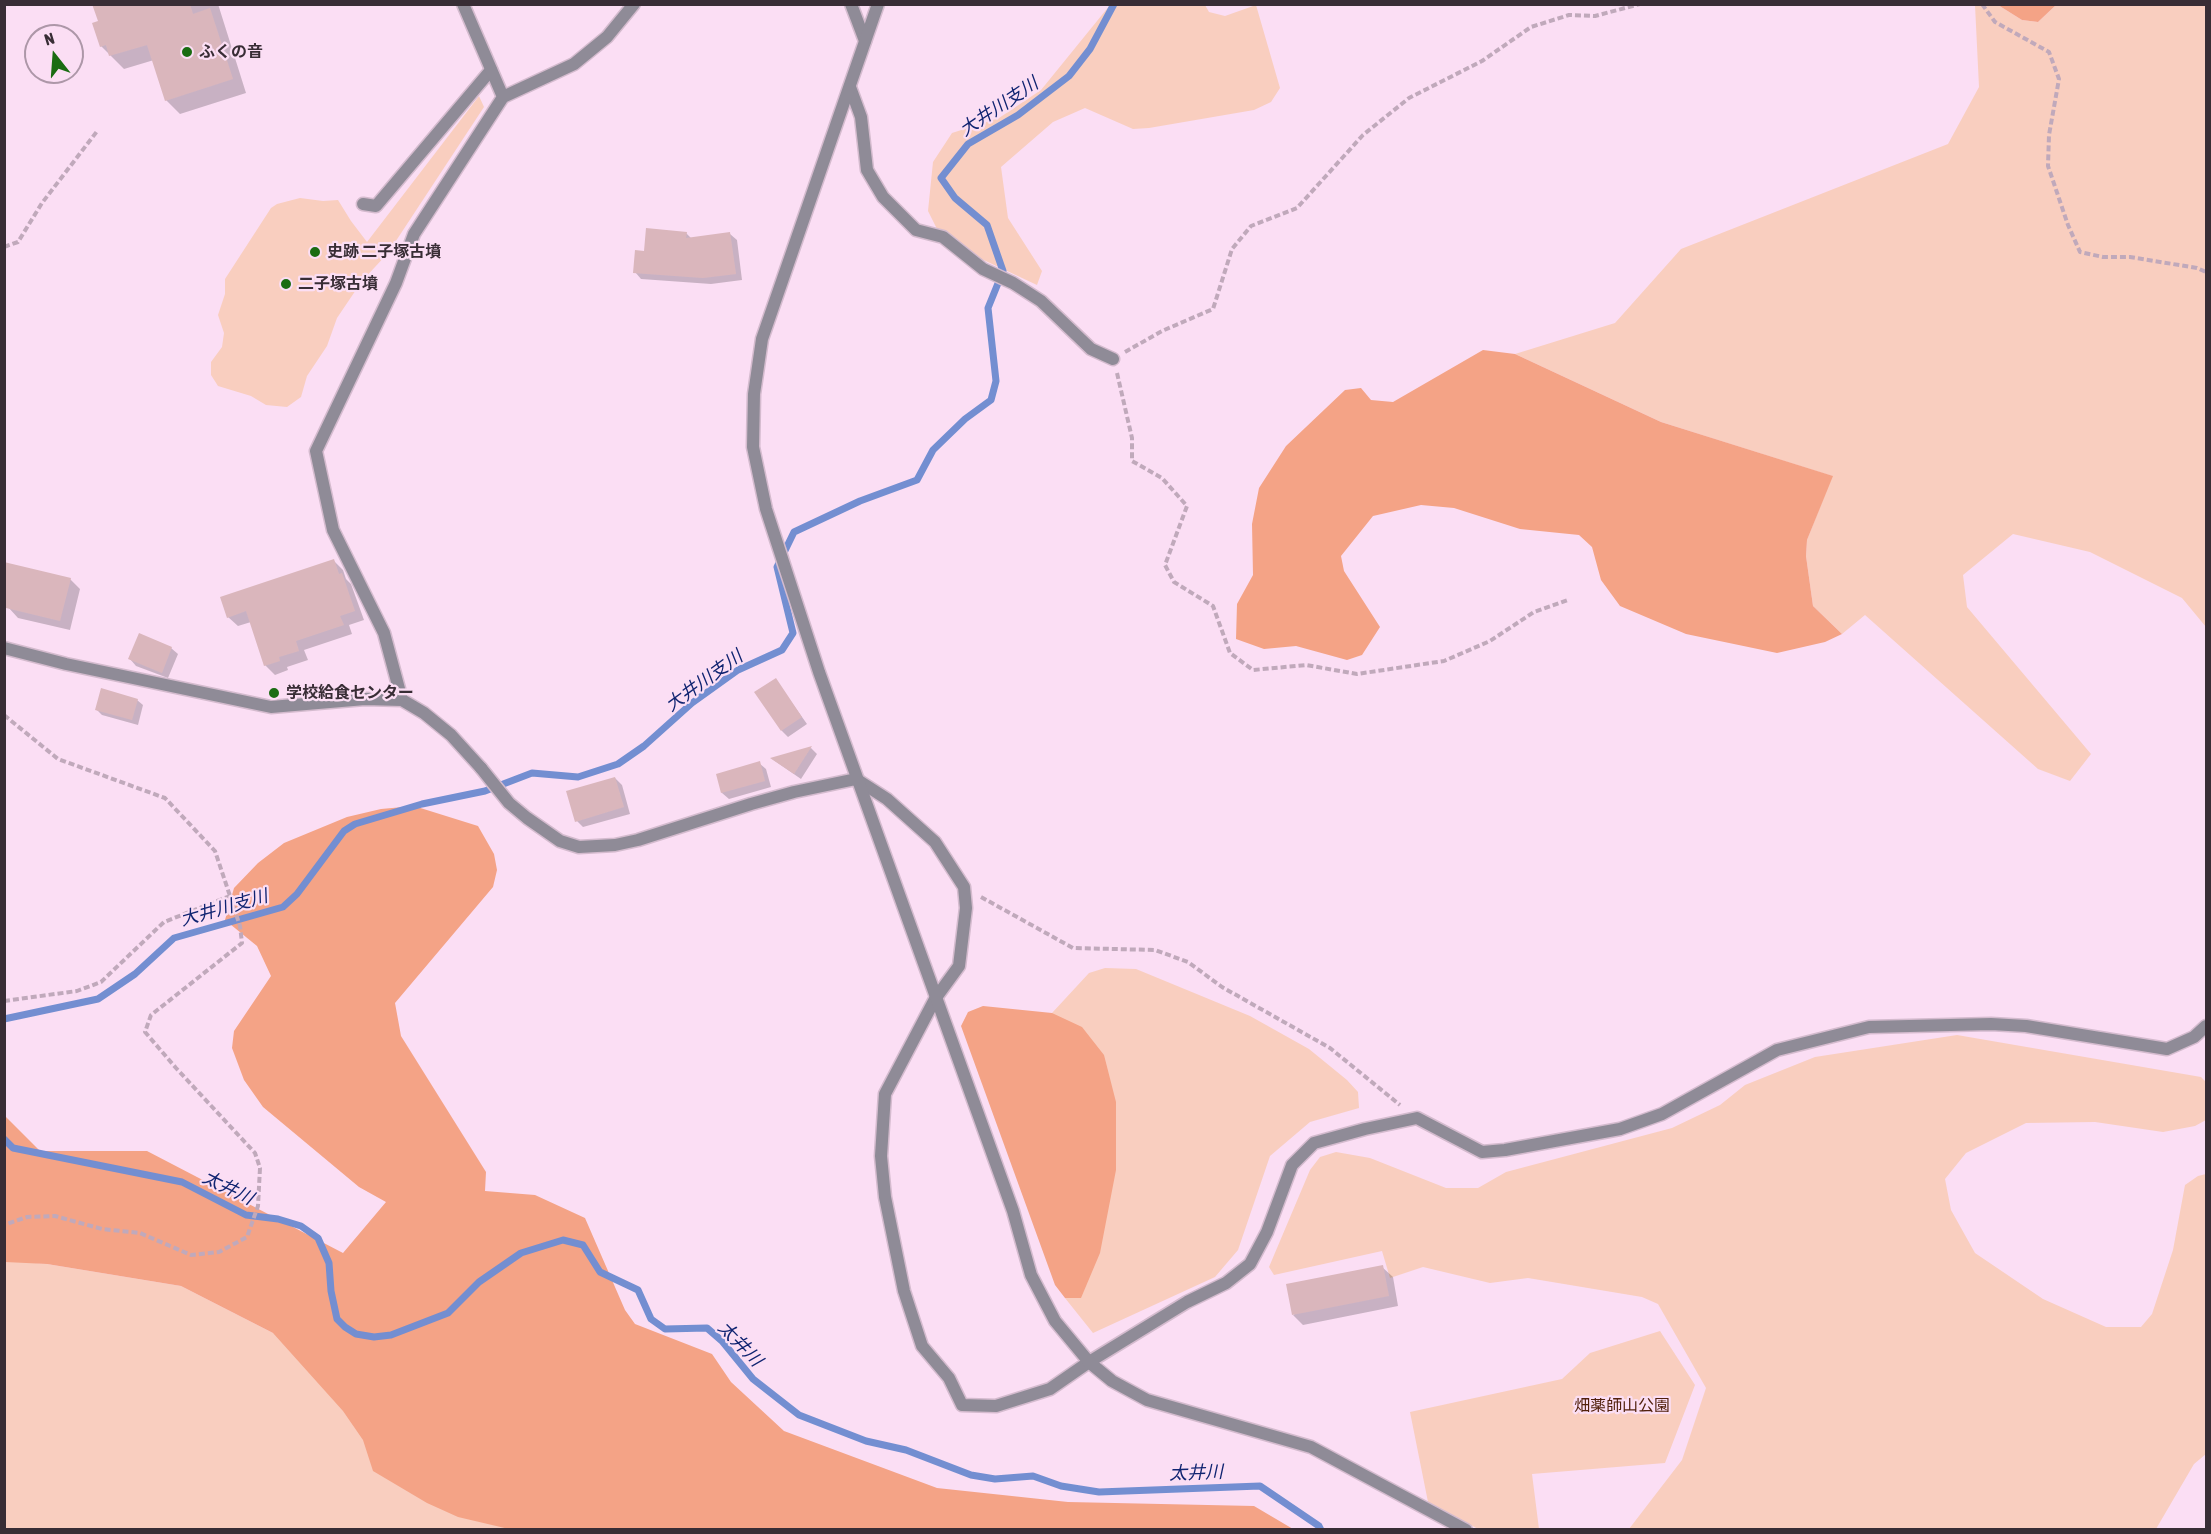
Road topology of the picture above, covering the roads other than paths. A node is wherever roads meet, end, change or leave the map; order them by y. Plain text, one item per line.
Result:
1 (463, 4) edge
2 (634, 4) edge
3 (851, 4) edge
4 (878, 4) edge
5 (865, 42) junction
6 (491, 70) junction
7 (850, 87) junction
8 (503, 97) junction
9 (363, 204) dead end
10 (1113, 359) road end
11 (4, 648) edge
12 (402, 700) junction
13 (856, 779) junction
14 (935, 999) junction
15 (2206, 1026) edge
16 (1089, 1362) junction
17 (1466, 1530) edge

1 - 6 street
2 - 8 street
3 - 5 street
4 - 5 street
5 - 7 street
6 - 8 street
6 - 9 street
7 - 10 street
7 - 13 street
8 - 12 street
11 - 12 street
12 - 13 street
13 - 14 street
13 - 14 street
14 - 16 street
14 - 16 street
15 - 16 street
16 - 17 street

